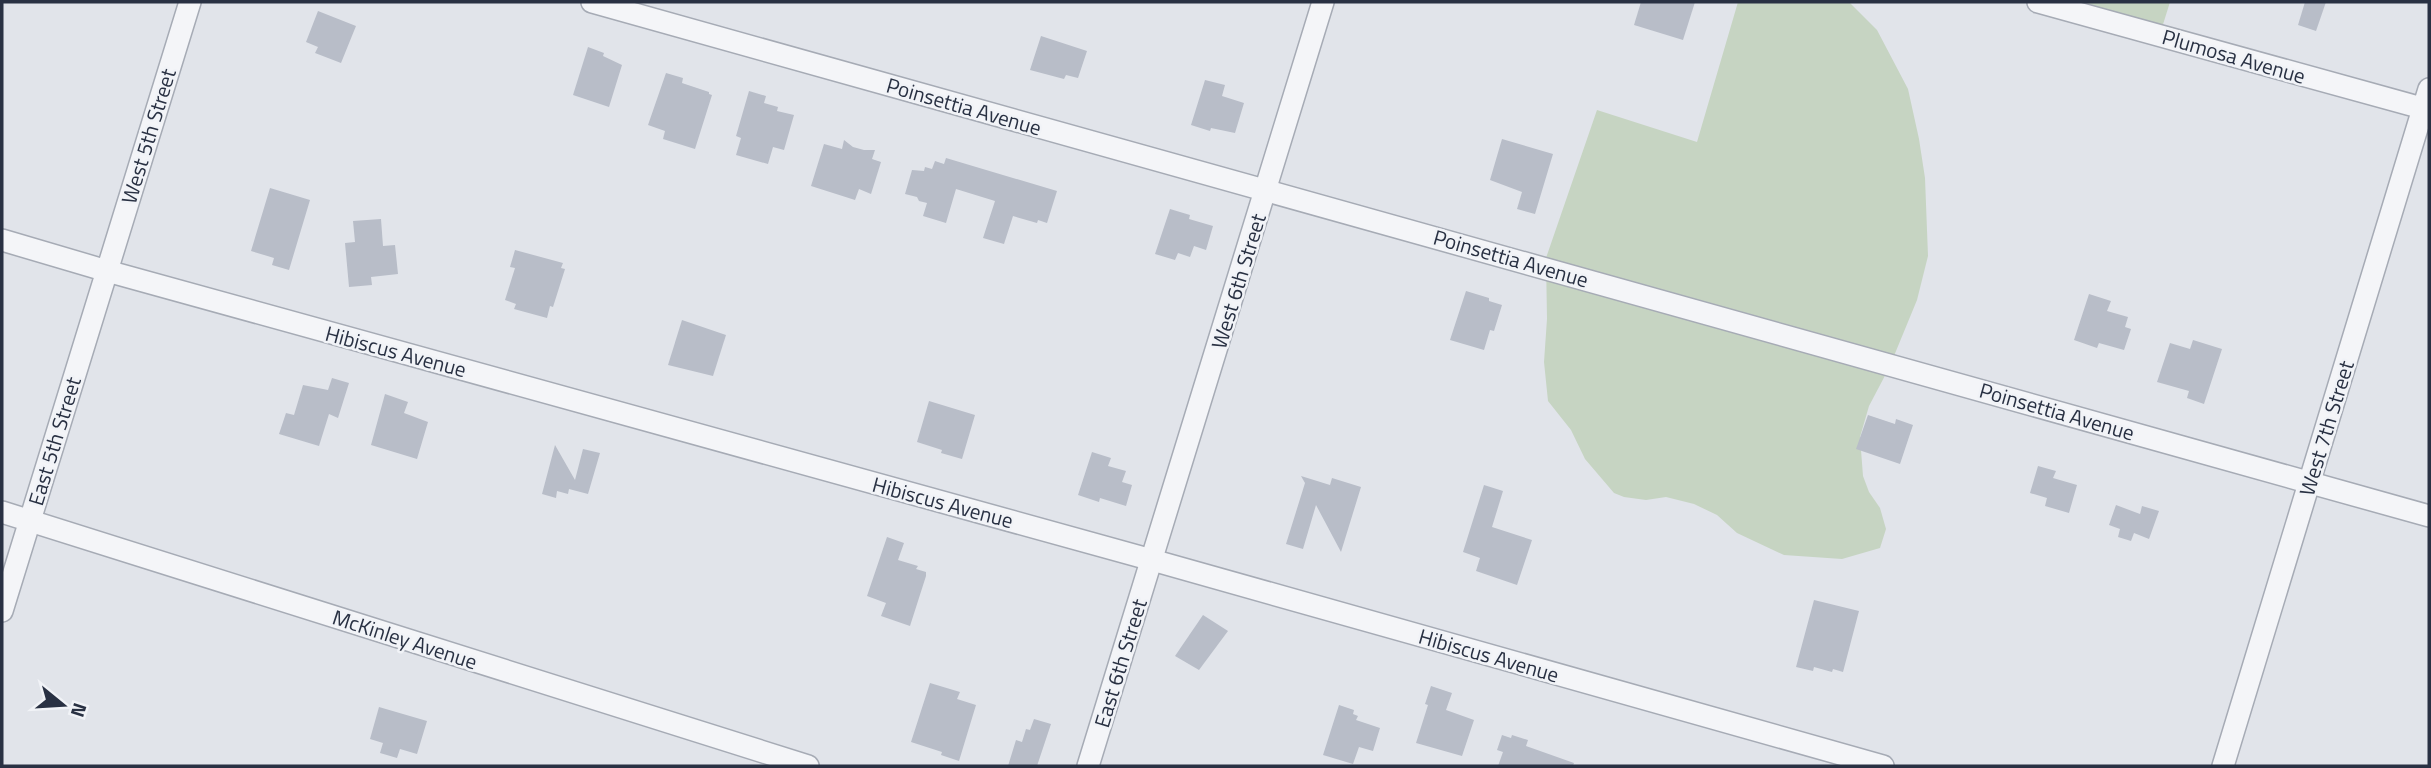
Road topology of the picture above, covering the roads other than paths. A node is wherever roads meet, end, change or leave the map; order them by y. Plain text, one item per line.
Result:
1 (190, 2) edge
2 (592, 2) edge
3 (1323, 2) edge
4 (2038, 2) edge
5 (2427, 102) edge
6 (1265, 190) junction
7 (2, 240) edge
8 (107, 271) junction
9 (2310, 482) junction
10 (2, 512) edge
11 (2429, 516) edge
12 (30, 520) junction
13 (1152, 560) junction
14 (2, 611) edge
15 (808, 766) edge
16 (1088, 766) edge
17 (1883, 766) edge
18 (2223, 766) edge

1 - 8 street, West 5th Street
2 - 6 street, Poinsettia Avenue
3 - 6 street, West 6th Street
4 - 5 street, Plumosa Avenue
5 - 9 street, West 7th Street
6 - 9 street, Poinsettia Avenue
6 - 13 street, West 6th Street
7 - 8 street, Hibiscus Avenue
8 - 12 street, East 5th Street
8 - 13 street, Hibiscus Avenue
9 - 11 street, Poinsettia Avenue
9 - 18 street, West 7th Street
10 - 12 street, McKinley Avenue
12 - 14 street, East 5th Street
12 - 15 street, McKinley Avenue
13 - 16 street, East 6th Street
13 - 17 street, Hibiscus Avenue

